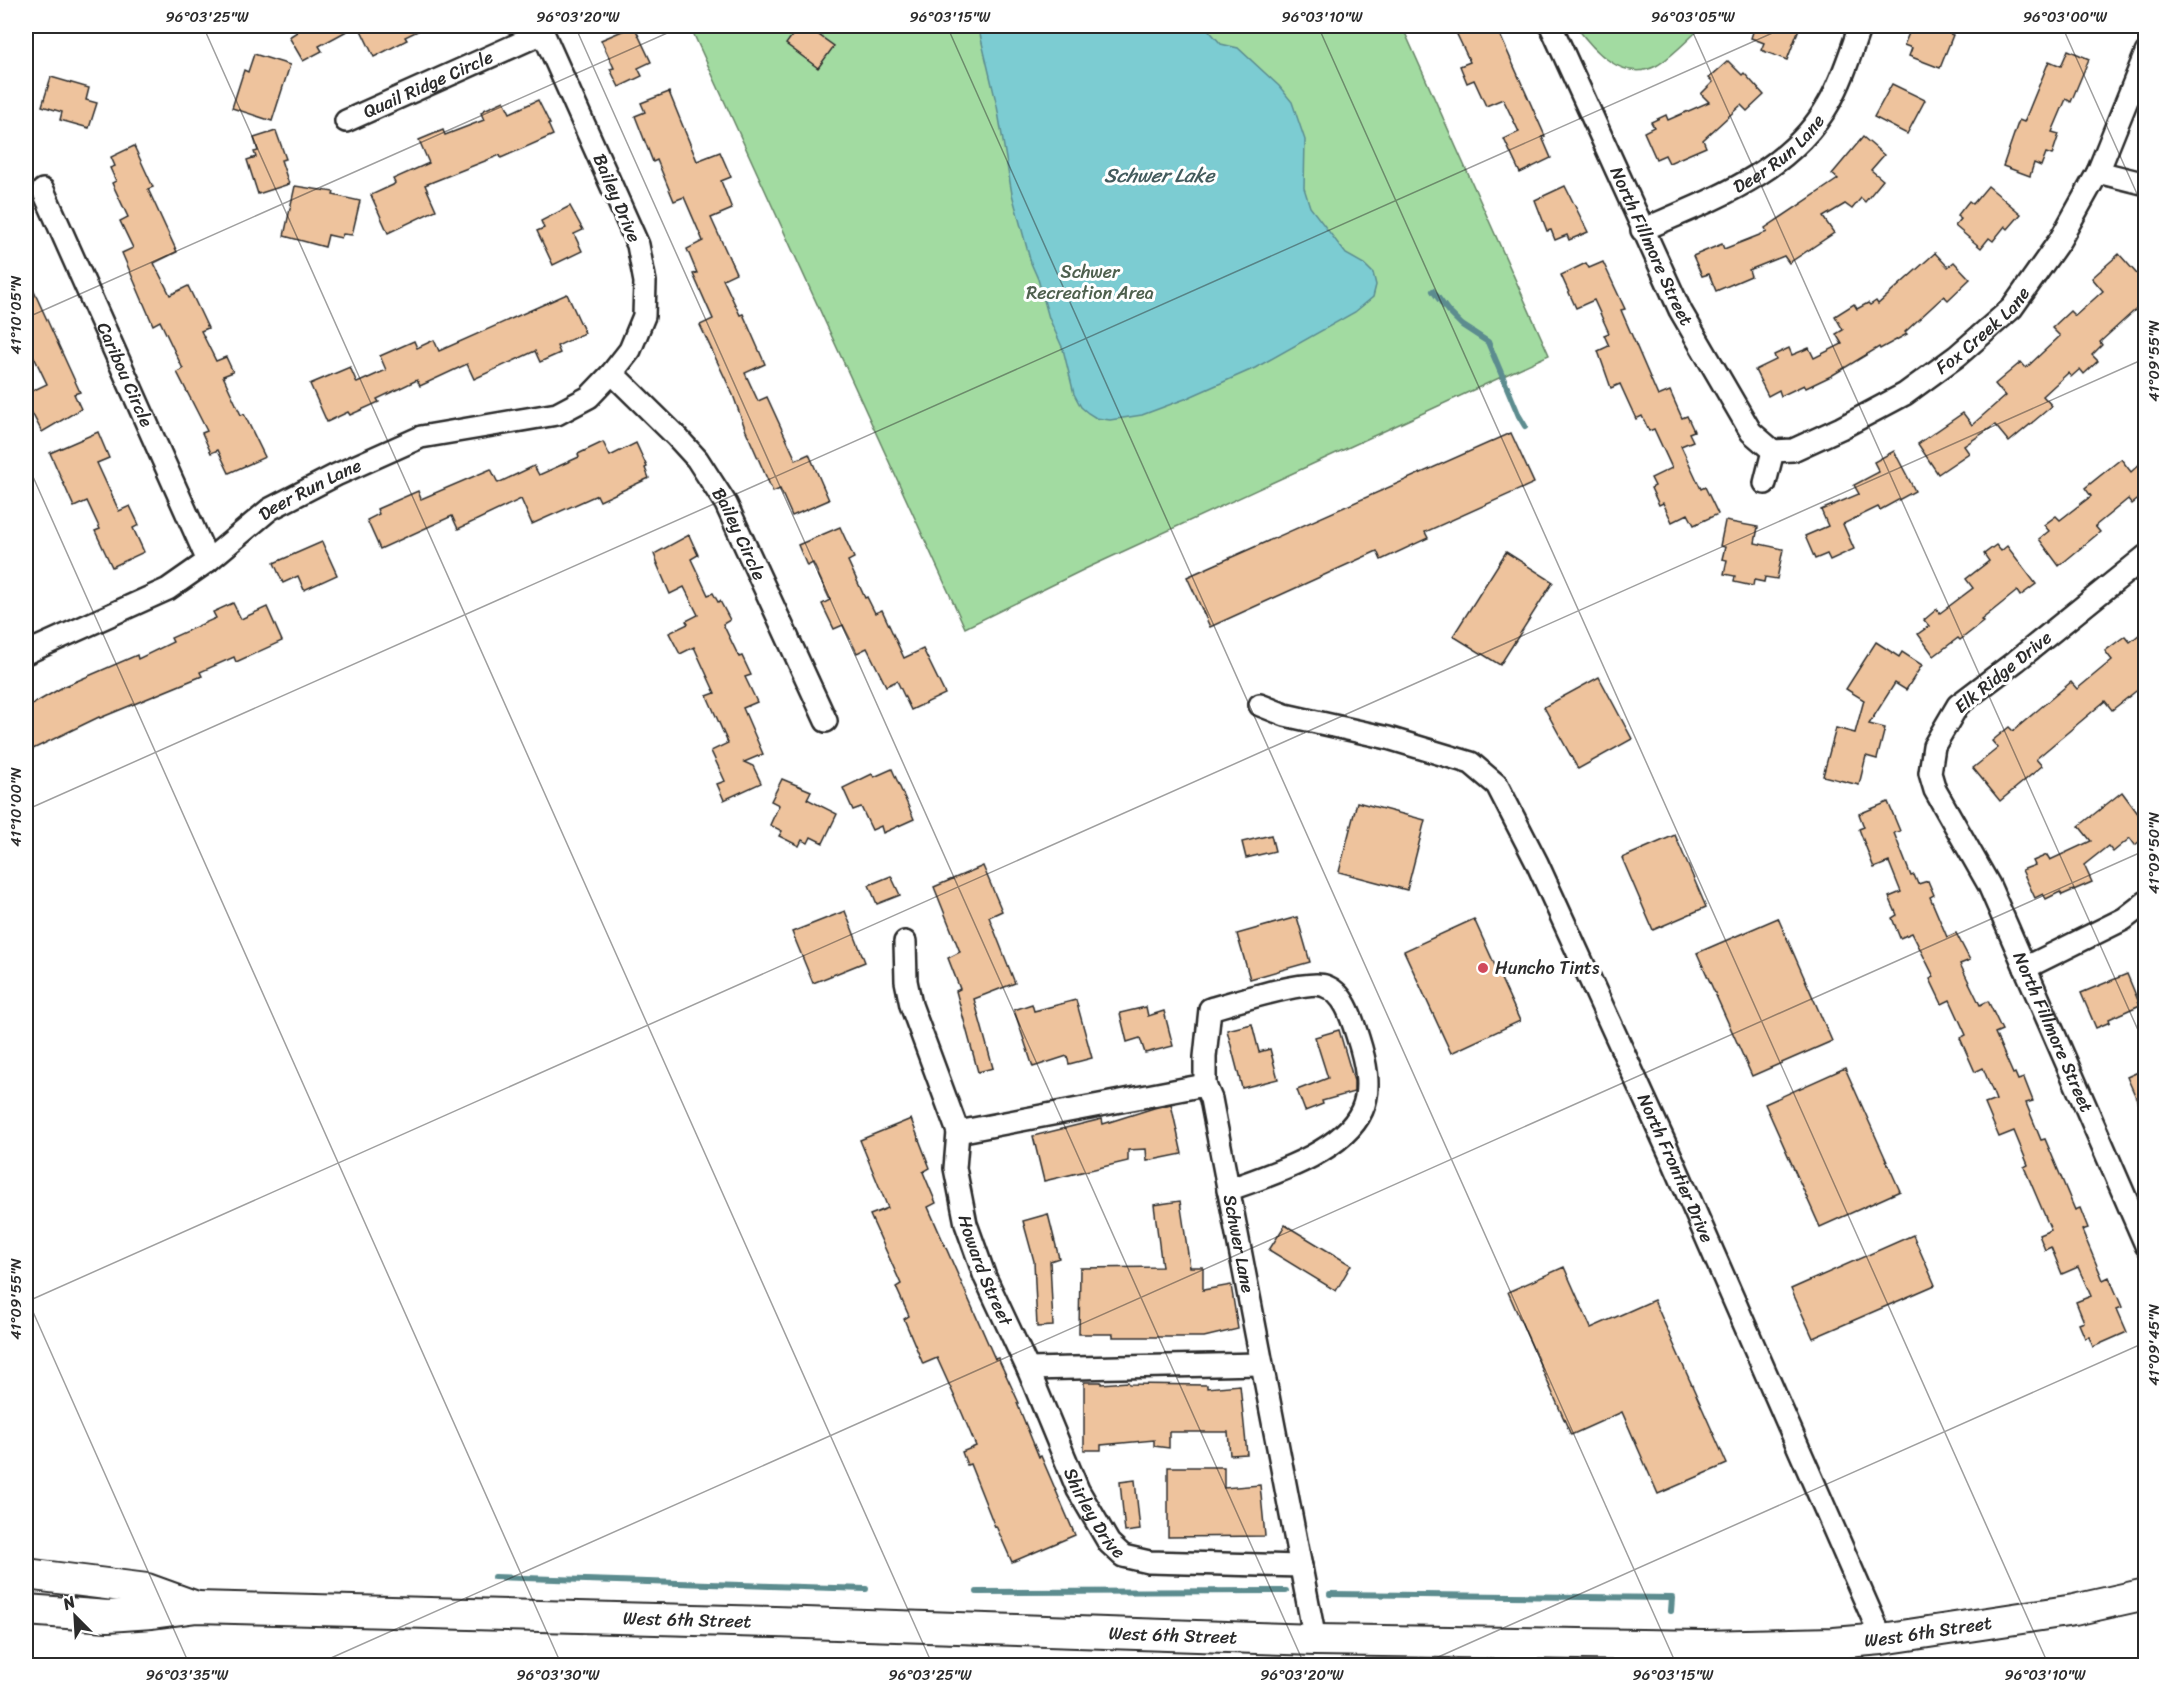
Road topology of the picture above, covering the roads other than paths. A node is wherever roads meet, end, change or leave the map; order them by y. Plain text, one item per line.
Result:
1 (1551, 26) edge
2 (1860, 26) edge
3 (541, 29) edge
4 (2145, 53) edge
5 (346, 121) dead end
6 (2098, 172) junction
7 (2145, 184) edge
8 (43, 190) dead end
9 (1642, 230) junction
10 (612, 373) junction
11 (1773, 451) junction
12 (1765, 483) dead end
13 (2145, 556) edge
14 (208, 561) junction
15 (26, 653) edge
16 (1260, 705) dead end
17 (826, 721) dead end
18 (1953, 821) joint
19 (2145, 902) edge
20 (905, 942) dead end
21 (2025, 968) junction
22 (1205, 1085) junction
23 (958, 1131) junction
24 (1228, 1190) junction
25 (2145, 1245) edge
26 (1260, 1364) junction
27 (1028, 1370) junction
28 (1301, 1566) junction
29 (26, 1574) edge
30 (2145, 1594) edge
31 (197, 1607) junction
32 (26, 1610) edge
33 (1882, 1639) junction
34 (1315, 1640) junction

1 - 9 street, North Fillmore Street
2 - 9 street, Deer Run Lane
3 - 5 street, Quail Ridge Circle
3 - 10 street, Bailey Drive
4 - 6 street, Fox Creek Lane
6 - 7 street
6 - 11 street, Fox Creek Lane
8 - 14 street, Caribou Circle
9 - 11 street, North Fillmore Street
10 - 14 street, Deer Run Lane
10 - 17 street, Bailey Circle
11 - 12 street
13 - 18 street, Elk Ridge Drive
14 - 15 street, Deer Run Lane
16 - 33 street, North Frontier Drive
18 - 21 street, North Fillmore Street
19 - 21 street
20 - 23 street, Howard Street
21 - 25 street, North Fillmore Street
22 - 23 street
22 - 24 street
22 - 24 street, Schwer Lane
23 - 27 street, Howard Street
24 - 26 street, Schwer Lane
26 - 27 street
26 - 28 street, Schwer Lane
27 - 28 street, Shirley Drive
28 - 34 street, Schwer Lane
29 - 31 main road, West 6th Street
30 - 33 main road, West 6th Street
31 - 32 main road, West 6th Street
31 - 34 main road, West 6th Street
33 - 34 main road, West 6th Street

